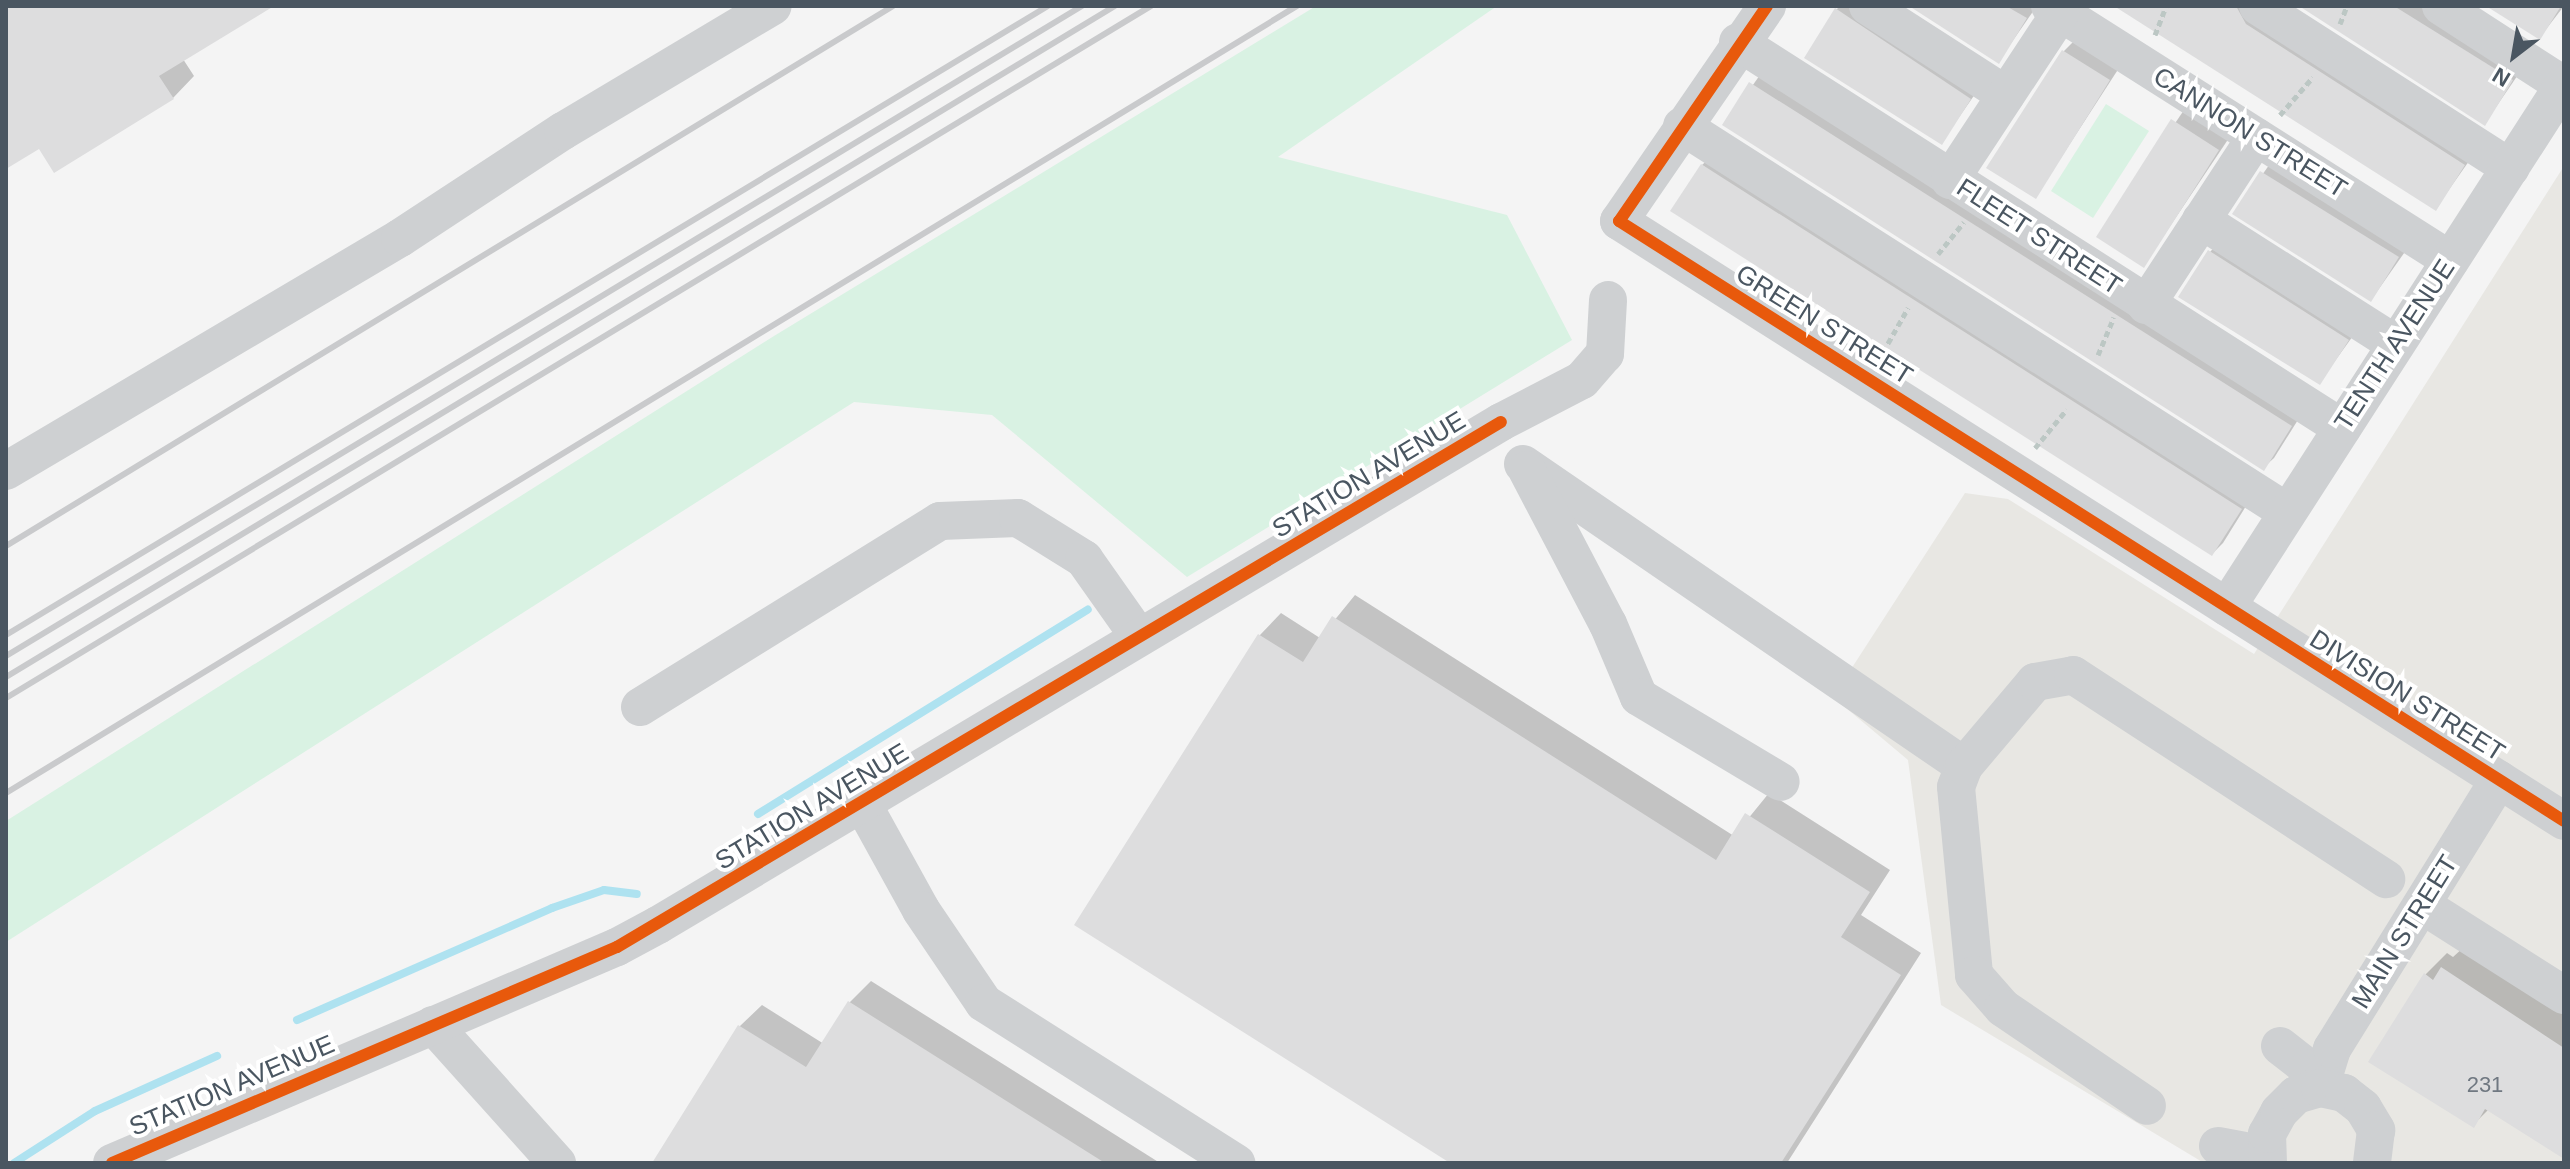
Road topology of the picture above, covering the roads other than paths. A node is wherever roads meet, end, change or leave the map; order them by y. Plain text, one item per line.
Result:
1 (773, 6) edge
2 (1767, 6) edge
3 (1868, 6) edge
4 (2258, 6) edge
5 (2441, 6) edge
6 (2055, 9) edge
7 (1738, 42) junction
8 (2564, 84) edge
9 (2006, 95) junction
10 (1682, 126) junction
11 (2266, 128) junction
12 (2510, 168) junction
13 (1956, 195) junction
14 (2201, 220) junction
15 (2450, 260) junction
16 (1608, 300) dead end
17 (2132, 307) junction
18 (2396, 344) junction
19 (1501, 422) junction
20 (2342, 428) junction
21 (1523, 464) junction
22 (6, 471) edge
23 (2287, 512) junction
24 (2227, 607) junction
25 (1139, 637) junction
26 (640, 707) dead end
27 (1964, 766) junction
28 (2499, 780) junction
29 (1781, 782) dead end
30 (862, 803) junction
31 (2564, 821) edge
32 (2386, 879) dead end
33 (2422, 905) junction
34 (2564, 995) edge
35 (433, 1025) junction
36 (2280, 1046) dead end
37 (2320, 1088) junction
38 (2147, 1106) dead end
39 (2218, 1146) dead end
40 (2379, 1156) edge
41 (2267, 1159) edge
42 (125, 1160) edge
43 (557, 1163) edge
44 (1236, 1163) edge

1 - 22 street
2 - 7 street, GREEN STREET
3 - 9 street
4 - 12 street
5 - 8 street
6 - 9 street
6 - 11 street, CANNON STREET
7 - 10 street, GREEN STREET
7 - 13 street, FLEET STREET
8 - 12 street, TENTH AVENUE
9 - 13 street
10 - 23 street
10 - 24 street, GREEN STREET
11 - 14 street
11 - 15 street, CANNON STREET
12 - 15 street, TENTH AVENUE
13 - 17 street, FLEET STREET
14 - 17 street
14 - 18 street
15 - 18 street, TENTH AVENUE
16 - 19 street, STATION AVENUE
17 - 20 street, FLEET STREET
18 - 20 street, TENTH AVENUE
19 - 21 street
19 - 25 street, STATION AVENUE
20 - 23 street, TENTH AVENUE
21 - 27 street
21 - 29 street
23 - 24 street, TENTH AVENUE
24 - 28 street, DIVISION STREET
25 - 26 street
25 - 30 street, STATION AVENUE
27 - 32 street
27 - 38 street
28 - 31 street, DIVISION STREET
28 - 33 street, MAIN STREET
30 - 35 street, STATION AVENUE
30 - 44 street
33 - 34 street
33 - 37 street, MAIN STREET
35 - 42 street, STATION AVENUE
35 - 43 street
36 - 37 street
37 - 40 street
37 - 41 street
39 - 41 street

